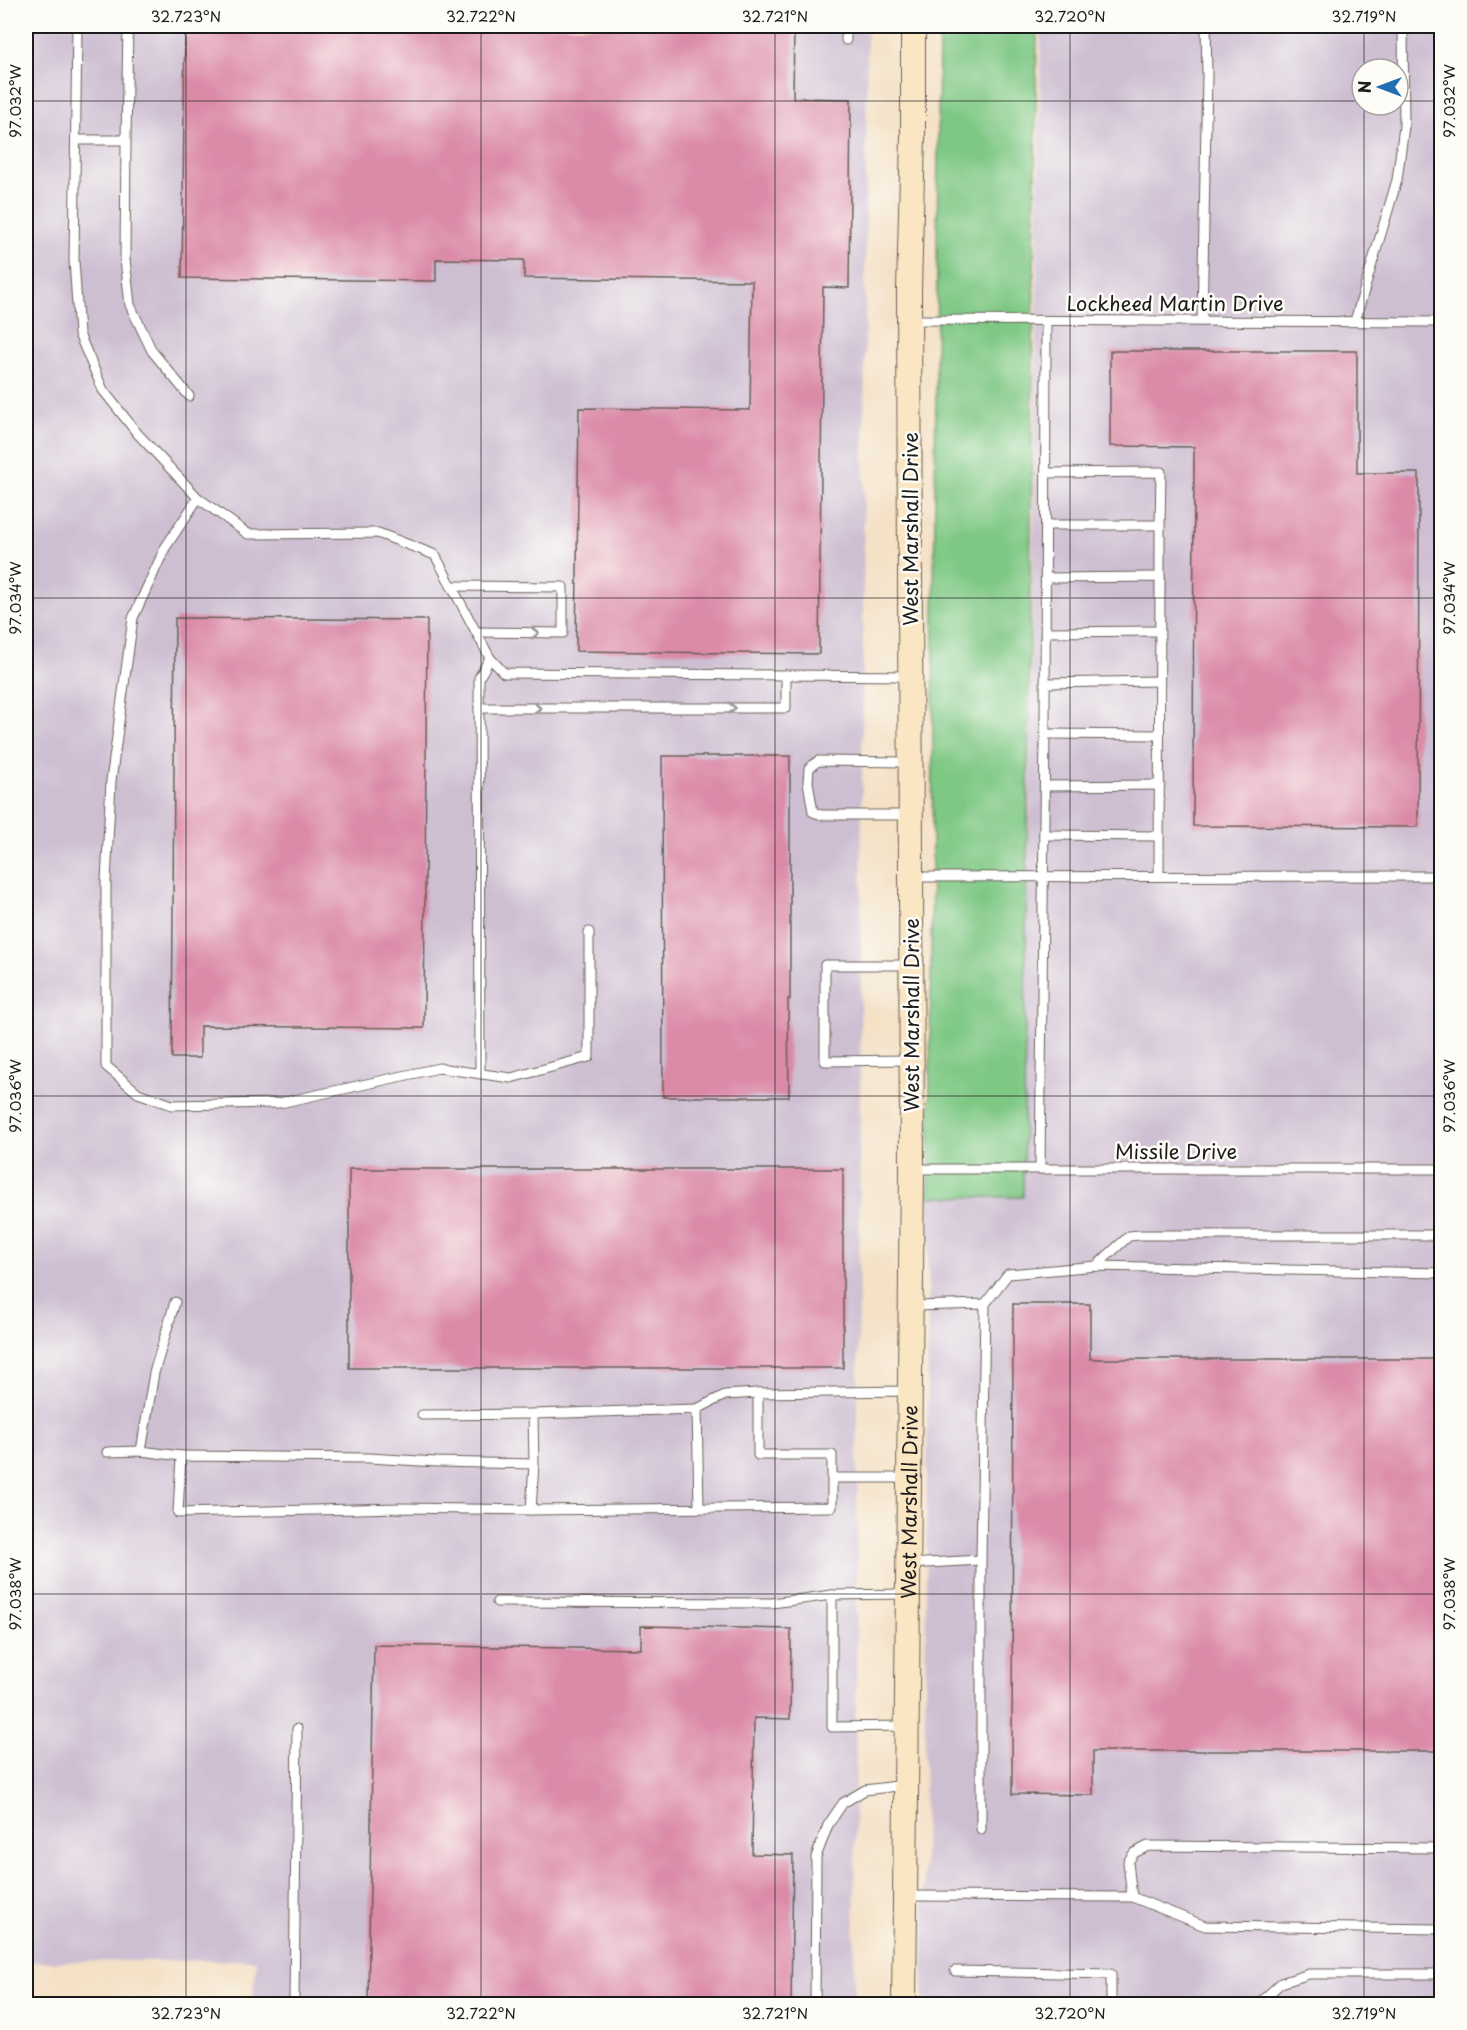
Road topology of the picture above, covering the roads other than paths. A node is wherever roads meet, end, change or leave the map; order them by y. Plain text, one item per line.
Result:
1 (77, 26) edge
2 (128, 26) edge
3 (846, 26) edge
4 (913, 26) edge
5 (1206, 26) edge
6 (1403, 26) edge
7 (846, 40) dead end
8 (76, 140) junction
9 (126, 140) junction
10 (909, 320) junction
11 (1046, 321) junction
12 (1202, 321) junction
13 (1355, 321) junction
14 (1442, 322) edge
15 (189, 396) dead end
16 (1046, 473) junction
17 (198, 498) junction
18 (1046, 525) junction
19 (1160, 525) junction
20 (1160, 577) junction
21 (1046, 578) junction
22 (451, 586) junction
23 (1160, 631) junction
24 (476, 632) junction
25 (1046, 632) junction
26 (490, 658) junction
27 (786, 675) junction
28 (910, 676) junction
29 (1159, 681) junction
30 (1046, 683) junction
31 (479, 708) junction
32 (1046, 734) junction
33 (1160, 735) junction
34 (911, 762) junction
35 (1160, 785) junction
36 (1045, 786) junction
37 (911, 816) junction
38 (1044, 835) junction
39 (1159, 836) junction
40 (1159, 876) junction
41 (1442, 876) edge
42 (912, 877) junction
43 (1044, 877) junction
44 (589, 932) dead end
45 (911, 965) junction
46 (910, 1060) junction
47 (480, 1074) junction
48 (912, 1169) junction
49 (1040, 1169) junction
50 (1442, 1169) edge
51 (1442, 1235) edge
52 (1096, 1266) junction
53 (1442, 1274) edge
54 (175, 1302) dead end
55 (985, 1304) junction
56 (910, 1306) junction
57 (909, 1391) junction
58 (758, 1393) junction
59 (698, 1409) junction
60 (533, 1414) junction
61 (422, 1415) dead end
62 (141, 1451) junction
63 (107, 1452) dead end
64 (181, 1456) junction
65 (534, 1464) junction
66 (832, 1478) junction
67 (908, 1478) junction
68 (699, 1507) junction
69 (531, 1510) junction
70 (981, 1560) junction
71 (907, 1564) junction
72 (907, 1594) junction
73 (832, 1595) junction
74 (497, 1602) dead end
75 (906, 1726) junction
76 (297, 1729) dead end
77 (905, 1785) junction
78 (981, 1829) dead end
79 (1442, 1848) edge
80 (905, 1896) junction
81 (1132, 1897) junction
82 (1442, 1929) edge
83 (955, 1971) dead end
84 (1442, 1974) edge
85 (294, 2004) edge
86 (814, 2004) edge
87 (904, 2004) edge
88 (1111, 2004) edge
89 (1258, 2004) edge

1 - 8 lane
2 - 9 lane
3 - 7 lane
4 - 10 main road, West Marshall Drive
5 - 12 lane
6 - 13 lane
8 - 9 lane
8 - 17 lane
9 - 15 lane
10 - 11 lane, Lockheed Martin Drive
10 - 28 main road, West Marshall Drive
11 - 12 lane, Lockheed Martin Drive
11 - 16 lane
12 - 13 lane, Lockheed Martin Drive
13 - 14 lane, Lockheed Martin Drive
16 - 18 lane
16 - 19 lane
17 - 22 lane
17 - 47 lane
18 - 19 lane
18 - 21 lane
19 - 20 lane
20 - 21 lane
20 - 23 lane
21 - 25 lane
22 - 24 lane
24 -> 22 lane
23 - 25 lane
23 - 29 lane
24 - 26 lane
25 - 30 lane
26 - 27 lane
26 - 31 lane
27 - 28 lane
31 -> 27 lane
28 - 34 main road, West Marshall Drive
29 - 30 lane
29 - 33 lane
30 - 32 lane
31 - 47 lane
32 - 33 lane
32 - 36 lane
33 - 35 lane
34 - 37 main road, West Marshall Drive
34 - 37 lane
35 - 36 lane
35 - 39 lane
36 - 38 lane
37 - 42 main road, West Marshall Drive
38 - 39 lane
38 - 43 lane
39 - 40 lane
40 - 41 lane
40 - 43 lane
42 - 43 lane
42 - 45 main road, West Marshall Drive
43 - 49 lane
44 - 47 lane
45 - 46 main road, West Marshall Drive
45 - 46 lane
46 - 48 main road, West Marshall Drive
48 - 49 lane, Missile Drive
48 - 56 main road, West Marshall Drive
49 - 50 lane, Missile Drive
51 - 52 lane
52 - 53 lane
52 - 55 lane
54 - 62 lane
55 - 56 lane
55 - 70 lane
56 - 57 main road, West Marshall Drive
57 - 58 lane
57 - 67 main road, West Marshall Drive
58 - 59 lane
58 - 66 lane
59 - 60 lane
59 - 68 lane
60 - 61 lane
60 - 65 lane
62 - 63 lane
62 - 64 lane
64 - 65 lane
64 - 69 lane
65 - 69 lane
66 - 67 lane
66 - 68 lane
67 - 71 main road, West Marshall Drive
68 - 69 lane
70 - 71 lane
70 - 78 lane
71 - 72 main road, West Marshall Drive
72 - 73 lane
72 - 75 main road, West Marshall Drive
73 - 74 lane
73 - 75 lane
75 - 77 main road, West Marshall Drive
76 - 85 lane
77 - 80 main road, West Marshall Drive
77 - 86 lane
79 - 81 lane
80 - 81 lane
80 - 87 main road, West Marshall Drive
81 - 82 lane
83 - 88 lane
84 - 89 lane

